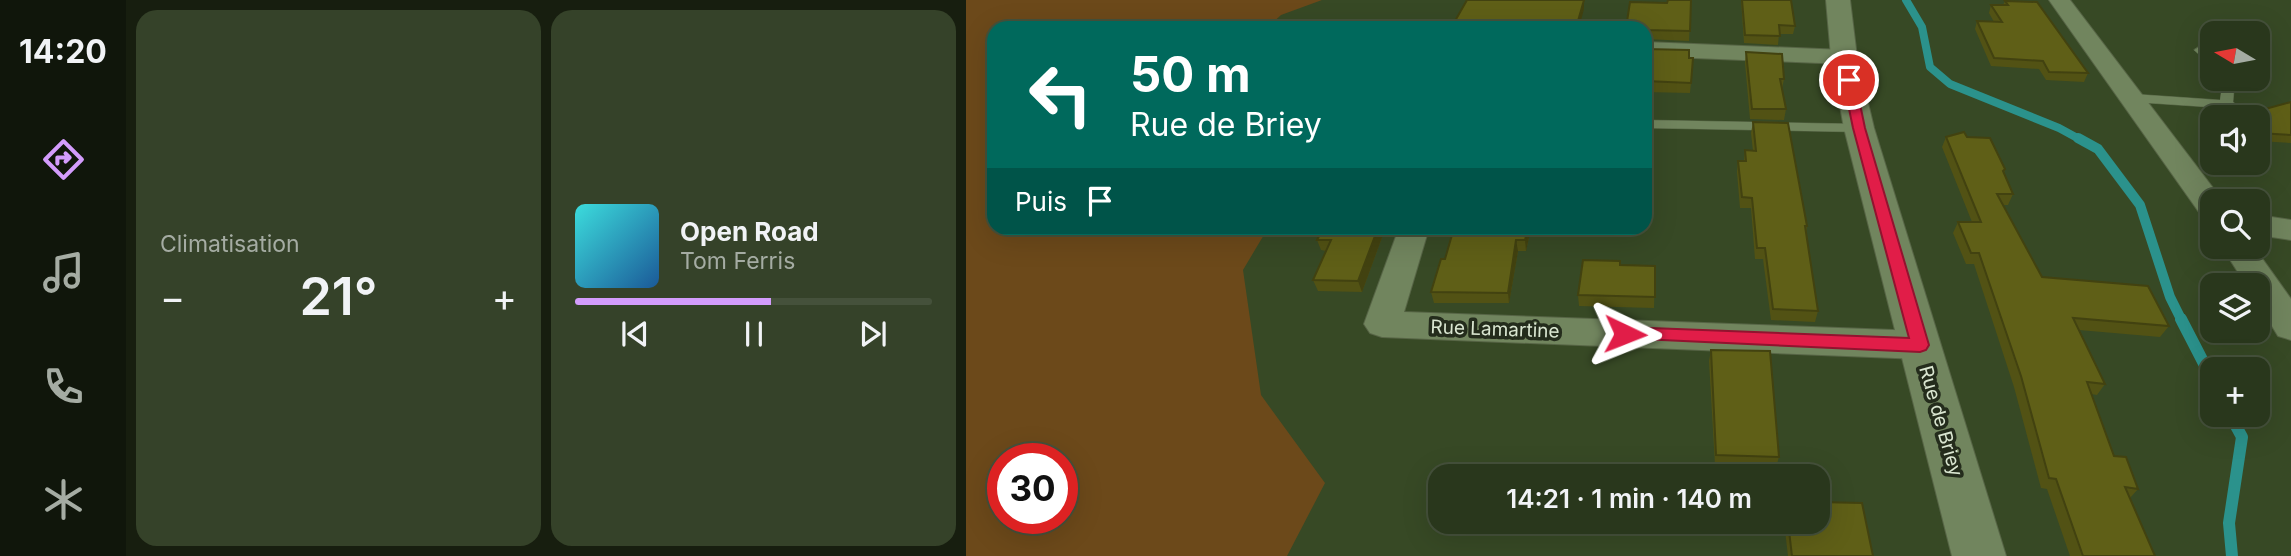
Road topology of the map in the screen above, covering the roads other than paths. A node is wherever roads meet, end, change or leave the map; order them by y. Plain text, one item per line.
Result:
1 (1839, 0) edge
2 (2059, 0) edge
3 (1652, 49) edge
4 (1844, 57) junction
5 (2228, 91) edge
6 (2133, 98) junction
7 (2227, 104) joint
8 (1652, 124) edge
9 (1859, 128) junction
10 (2200, 191) edge
11 (2270, 227) edge
12 (2291, 230) edge
13 (1412, 235) edge
14 (2246, 259) edge
15 (2291, 327) edge
16 (1920, 345) junction
17 (1979, 556) edge

1 - 4 street, Rue de Briey
2 - 6 street
3 - 4 street
4 - 9 street, Rue de Briey
5 - 7 lane
6 - 7 lane
6 - 10 street
8 - 9 lane
9 - 16 street, Rue de Briey
11 - 12 street
13 - 16 street, Rue Lamartine
14 - 15 street
16 - 17 street, Rue de Briey

